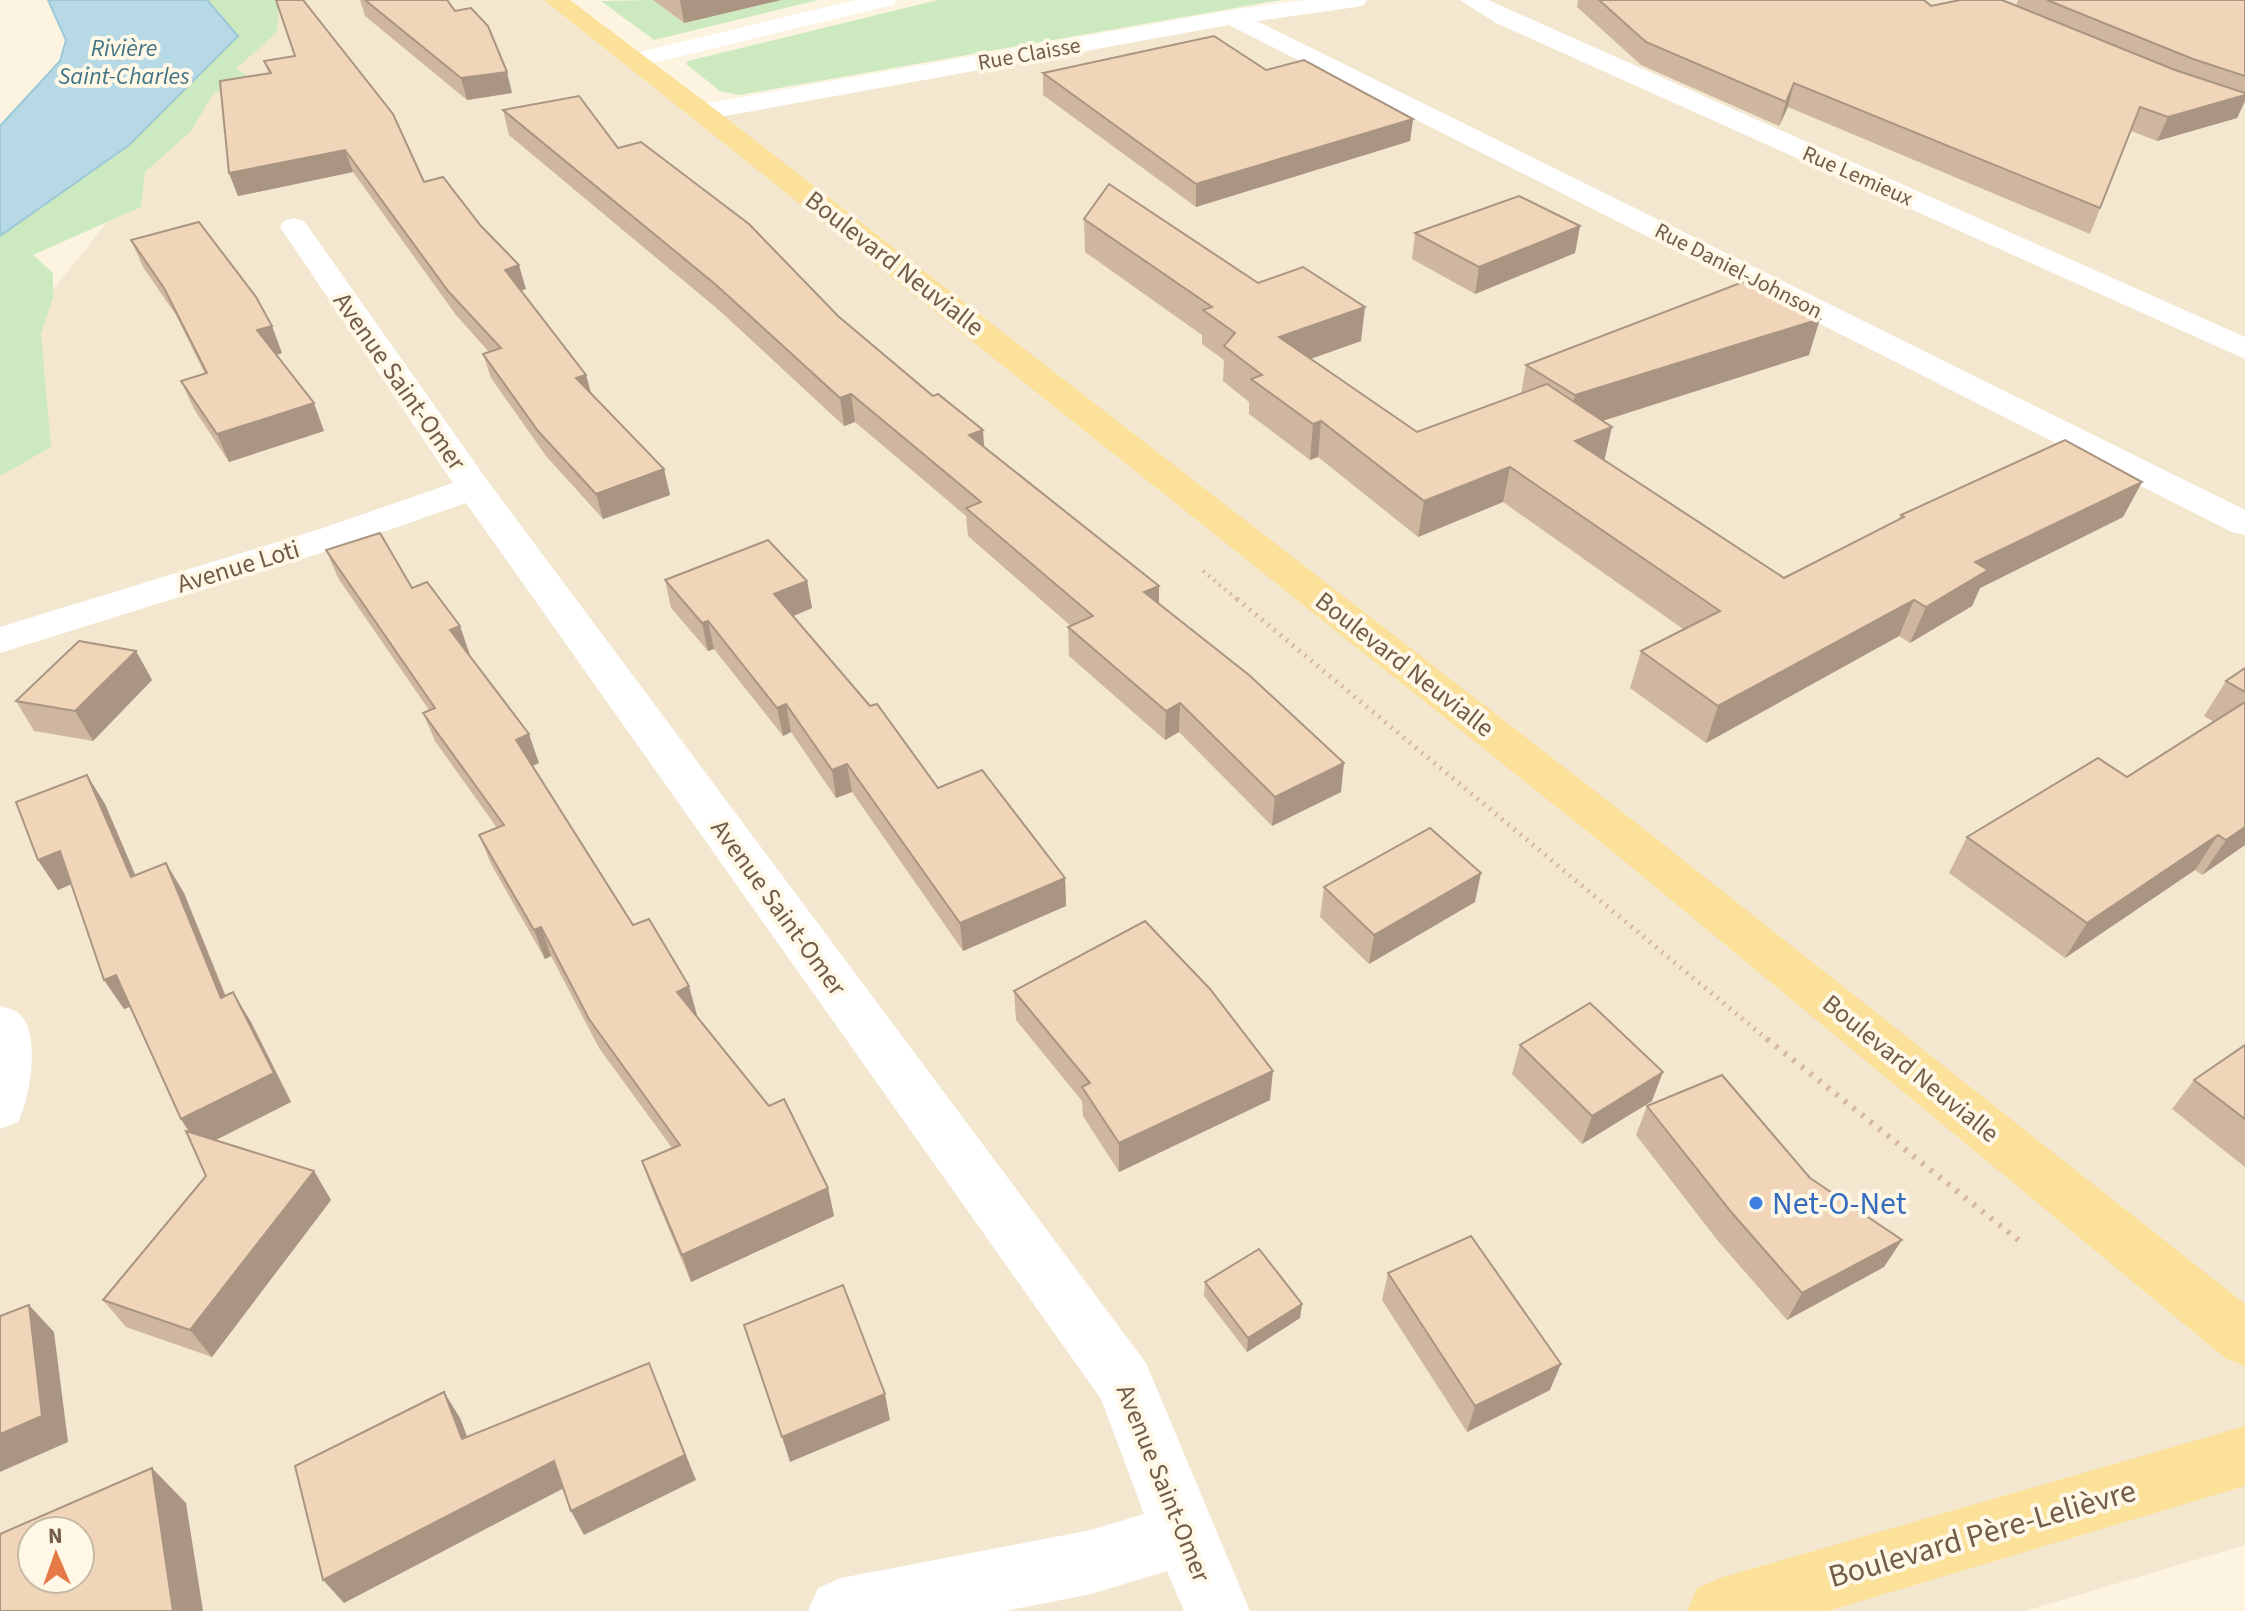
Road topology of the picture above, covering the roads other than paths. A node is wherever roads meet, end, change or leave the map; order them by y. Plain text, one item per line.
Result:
1 (555, 0) edge
2 (885, 0) edge
3 (1356, 0) edge
4 (1471, 0) edge
5 (1232, 17) junction
6 (636, 60) junction
7 (703, 112) junction
8 (294, 227) dead end
9 (2245, 349) edge
10 (474, 488) junction
11 (2245, 524) edge
12 (0, 640) edge
13 (0, 1026) edge
14 (0, 1107) edge
15 (2245, 1339) edge
16 (2245, 1456) edge
17 (1183, 1534) junction
18 (841, 1611) edge
19 (1217, 1611) edge
20 (1720, 1611) edge

1 - 6 main road, Boulevard Neuvialle
2 - 6 street
3 - 5 street, Rue Claisse
4 - 9 street, Rue Lemieux
5 - 7 street, Rue Claisse
5 - 11 street, Rue Daniel-Johnson
6 - 7 main road, Boulevard Neuvialle
7 - 15 main road, Boulevard Neuvialle
8 - 10 street, Avenue Saint-Omer
10 - 12 street, Avenue Loti
10 - 17 street, Avenue Saint-Omer
13 - 14 street
16 - 20 main road, Boulevard Père-Lelièvre
17 - 18 street
17 - 19 street, Avenue Saint-Omer

